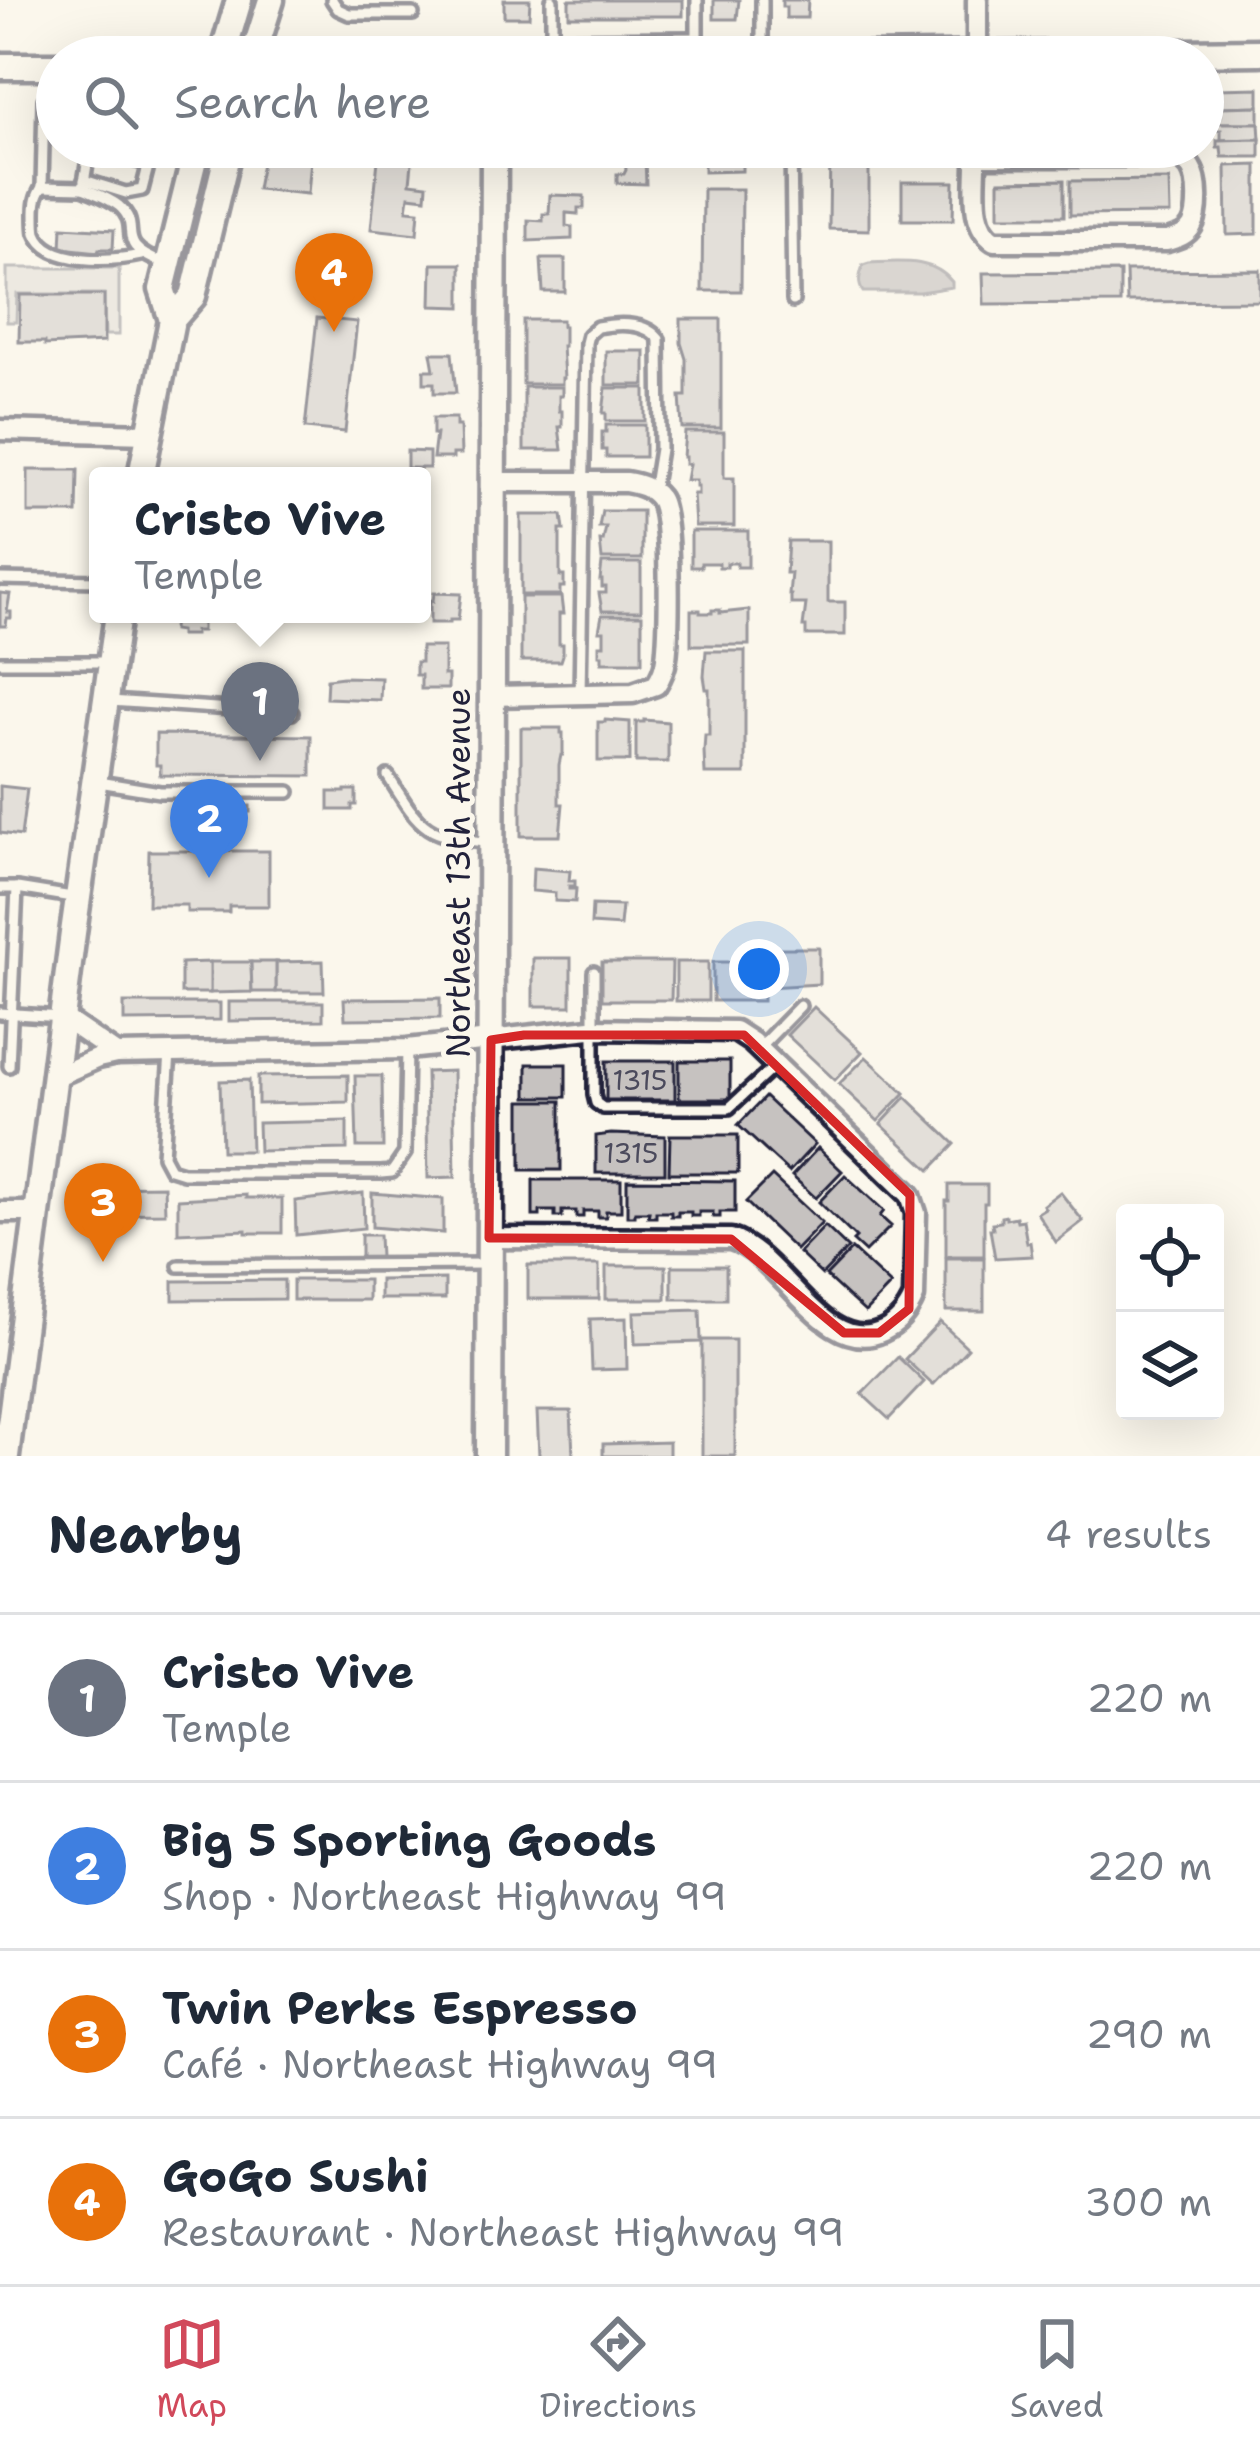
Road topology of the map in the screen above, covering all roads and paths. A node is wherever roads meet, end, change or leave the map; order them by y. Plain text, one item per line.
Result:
1 (238, 0) edge
2 (271, 0) edge
3 (332, 0) edge
4 (552, 0) edge
5 (697, 0) edge
6 (762, 0) edge
7 (977, 0) edge
8 (413, 14) dead end
9 (228, 36) edge
10 (260, 36) edge
11 (552, 36) edge
12 (697, 36) edge
13 (763, 36) edge
14 (977, 36) edge
15 (1260, 52) edge
16 (1224, 53) edge
17 (0, 66) edge
18 (36, 66) edge
19 (42, 168) edge
20 (87, 168) edge
21 (148, 168) edge
22 (192, 168) edge
23 (224, 168) edge
24 (494, 168) edge
25 (791, 168) edge
26 (976, 168) edge
27 (1190, 168) edge
28 (84, 184) junction
29 (42, 187) junction
30 (140, 255) junction
31 (168, 265) junction
32 (793, 301) dead end
33 (172, 320) junction
34 (0, 430) edge
35 (148, 434) junction
36 (142, 467) edge
37 (493, 482) junction
38 (581, 482) junction
39 (652, 492) junction
40 (0, 579) edge
41 (89, 580) edge
42 (116, 623) edge
43 (0, 662) edge
44 (110, 662) junction
45 (580, 694) junction
46 (491, 696) junction
47 (105, 700) junction
48 (292, 713) dead end
49 (388, 776) dead end
50 (94, 781) junction
51 (289, 792) dead end
52 (491, 843) junction
53 (0, 888) edge
54 (17, 888) junction
55 (78, 898) junction
56 (594, 972) dead end
57 (800, 1006) dead end
58 (6, 1013) edge
59 (62, 1017) junction
60 (594, 1029) junction
61 (491, 1040) junction
62 (759, 1048) junction
63 (406, 1049) junction
64 (170, 1053) junction
65 (116, 1054) junction
66 (776, 1064) junction
67 (9, 1066) dead end
68 (55, 1077) junction
69 (0, 1212) edge
70 (38, 1212) junction
71 (489, 1238) junction
72 (488, 1264) junction
73 (179, 1266) dead end
74 (12, 1322) edge
75 (6, 1456) edge
76 (488, 1456) edge

1 - 9 street
2 - 10 street
3 - 8 lane
4 - 11 lane
5 - 12 lane
6 - 13 lane
7 - 14 street
15 - 16 street
17 - 18 street
19 - 29 lane
20 - 28 lane
21 - 28 lane
22 - 31 street
23 - 33 street
24 - 37 street, Northeast 13th Avenue
25 - 32 lane
26 - 27 street
28 - 29 lane
28 - 30 lane
29 - 30 lane
30 - 31 lane
31 - 33 street
33 - 35 street
34 - 35 street
35 - 36 street
37 - 38 street
37 - 46 street, Northeast 13th Avenue
38 - 39 street
38 - 39 lane
38 - 45 lane
39 - 45 street
40 - 41 lane
42 - 44 street
43 - 44 lane
44 - 47 street
45 - 46 street
46 - 52 street, Northeast 13th Avenue
47 - 48 lane
47 - 50 street
49 - 52 lane
50 - 51 lane
50 - 55 street
52 - 61 street, Northeast 13th Avenue
53 - 54 lane
54 - 55 lane
54 - 58 lane
55 - 59 street
56 - 60 lane
57 - 62 lane
58 - 59 lane
58 - 67 lane
59 - 65 street
59 - 68 street
60 - 61 street
60 - 62 street
60 - 66 lane
61 - 63 street
61 - 71 street, Northeast 13th Avenue
62 - 66 street
63 - 64 street
63 - 64 lane
64 - 65 street
65 - 68 street
66 - 71 street
68 - 70 street
69 - 70 street
70 - 74 street
71 - 72 street, Northeast 13th Avenue
72 - 73 lane
72 - 76 street, Northeast 13th Avenue
74 - 75 street

